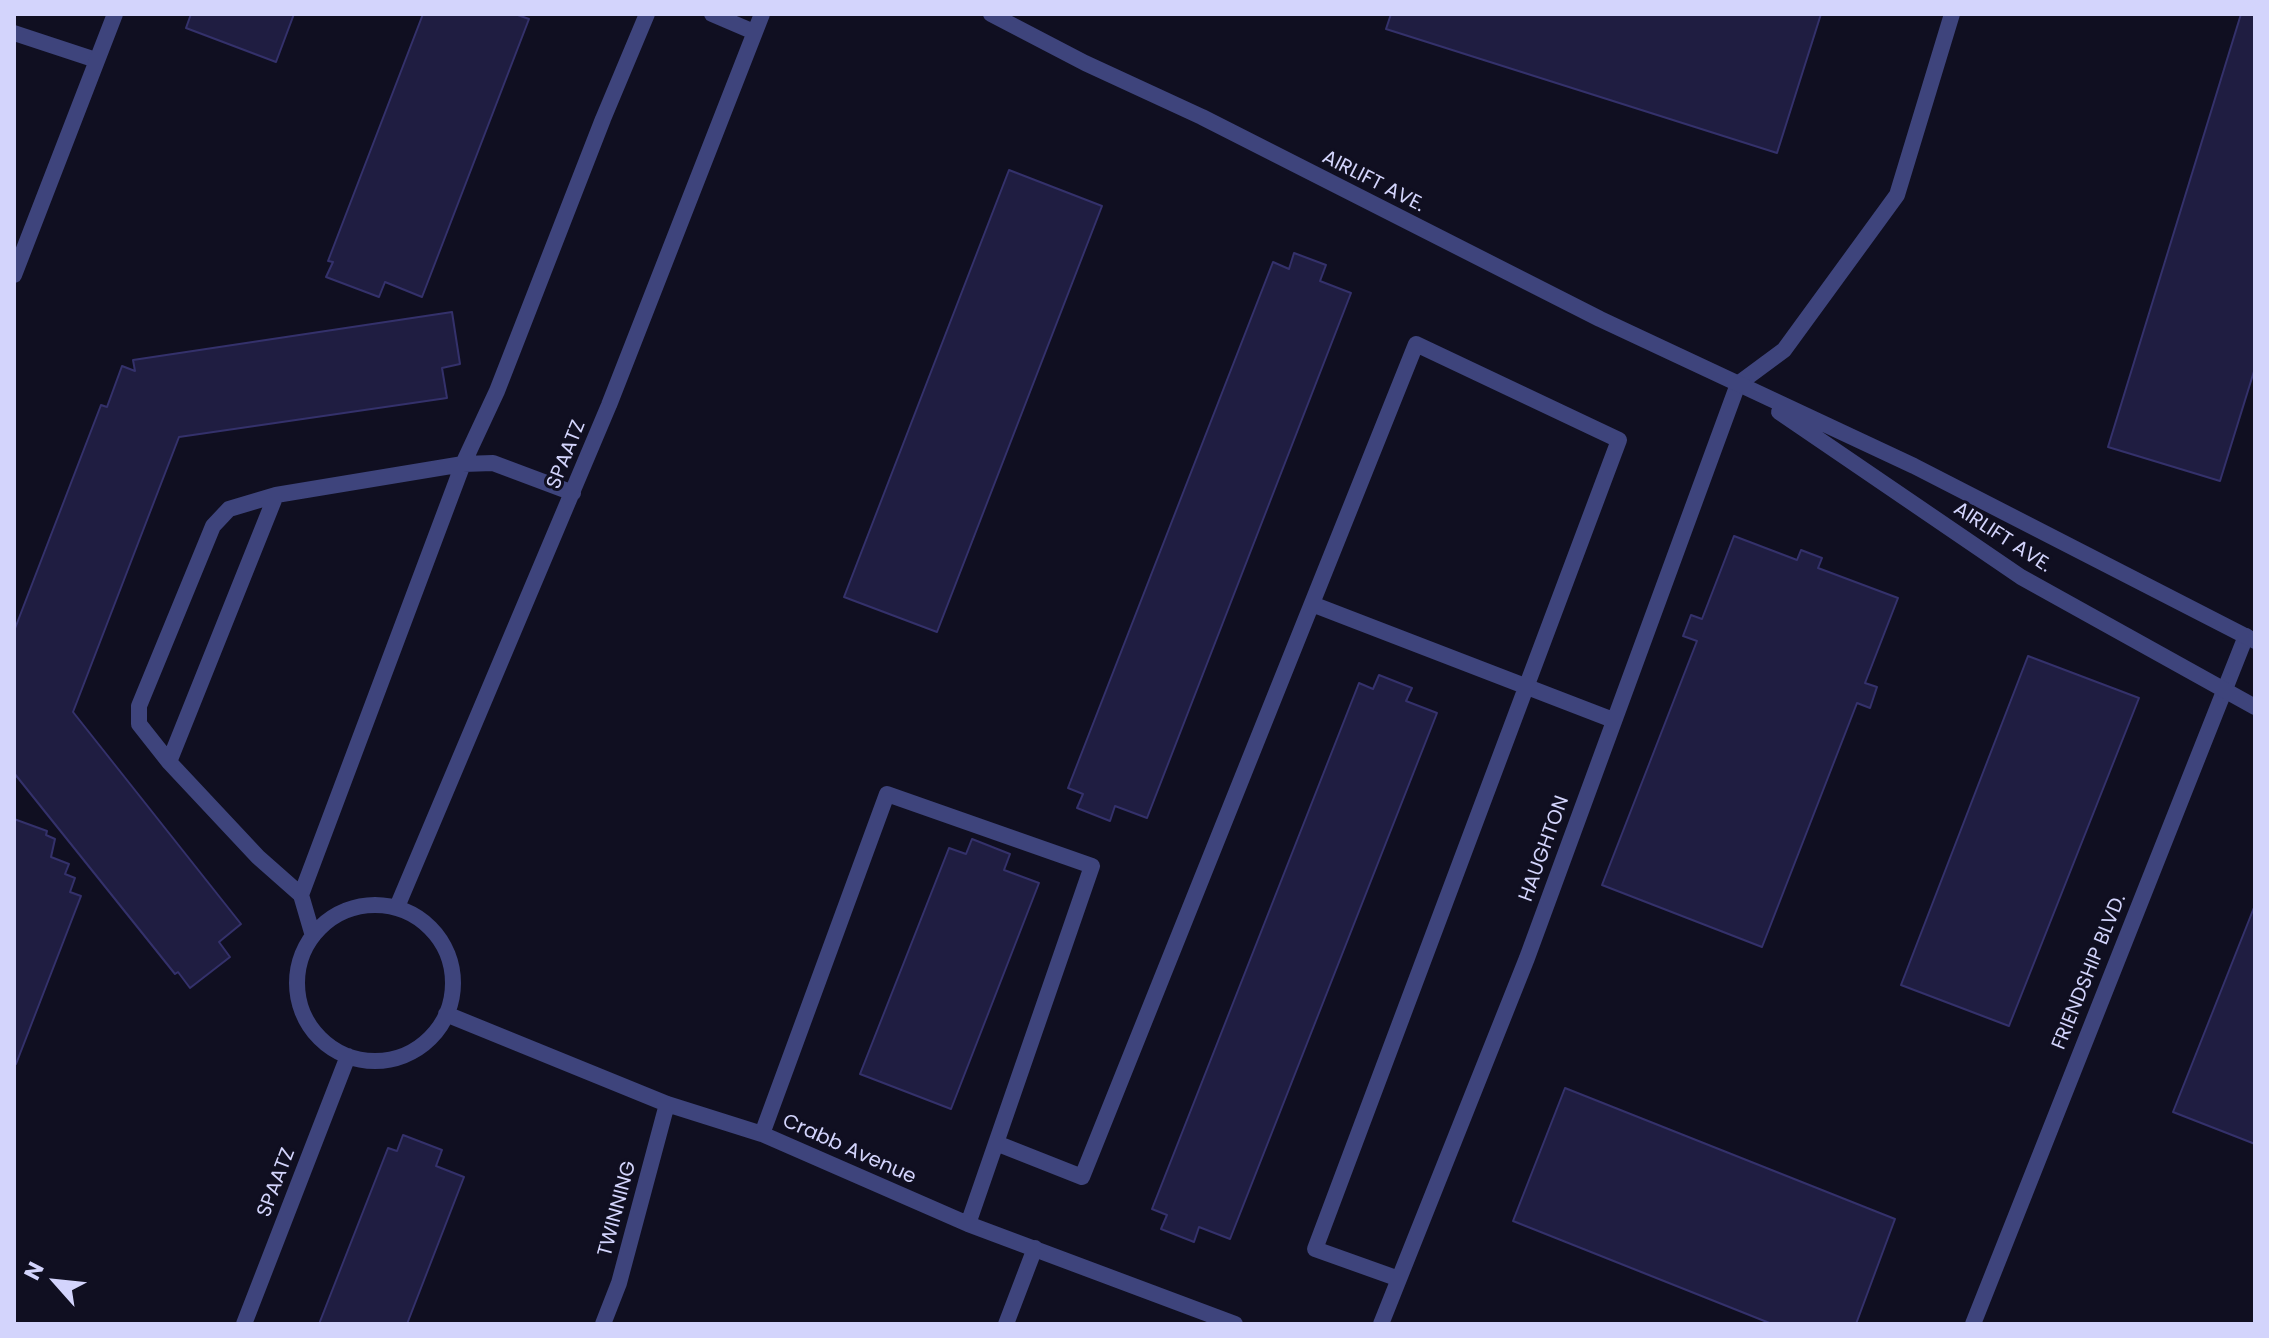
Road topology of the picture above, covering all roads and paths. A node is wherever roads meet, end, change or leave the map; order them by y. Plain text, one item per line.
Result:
1 (115, 14) edge
2 (647, 14) edge
3 (712, 14) edge
4 (762, 14) edge
5 (991, 14) edge
6 (1952, 14) edge
7 (754, 32) junction
8 (14, 33) edge
9 (96, 60) junction
10 (14, 275) edge
11 (1738, 384) junction
12 (463, 464) junction
13 (573, 493) junction
14 (276, 495) junction
15 (1312, 604) junction
16 (2250, 639) edge
17 (1526, 686) junction
18 (2224, 691) junction
19 (2255, 707) edge
20 (1613, 720) junction
21 (169, 762) junction
22 (301, 895) junction
23 (397, 907) junction
24 (313, 936) junction
25 (446, 1014) junction
26 (348, 1056) junction
27 (667, 1104) junction
28 (762, 1134) junction
29 (996, 1143) junction
30 (968, 1224) junction
31 (1035, 1248) junction
32 (1399, 1279) junction
33 (244, 1324) edge
34 (603, 1324) edge
35 (1006, 1324) edge
36 (1235, 1324) edge
37 (1381, 1324) edge
38 (1973, 1324) edge

1 - 9 street
2 - 12 street
3 - 7 street
4 - 7 street, SPAATZ
5 - 11 street, AIRLIFT AVE.
6 - 11 street
7 - 13 street, SPAATZ
8 - 9 street
9 - 10 street
11 - 16 street, AIRLIFT AVE.
11 - 18 street, AIRLIFT AVE.
11 - 20 street, HAUGHTON
12 - 13 street
12 - 14 street
12 - 22 street
13 - 23 street, SPAATZ
14 - 21 street
14 - 21 street
15 - 17 street
15 - 17 street
15 - 29 street
16 - 18 street, FRIENDSHIP BLVD.
17 - 20 street
17 - 32 street
18 - 19 street, AIRLIFT AVE.
18 - 38 street, FRIENDSHIP BLVD.
20 - 32 street, HAUGHTON
21 - 22 street
22 - 24 street
23 - 24 street
23 - 25 street
24 - 26 street
25 - 26 street
25 - 27 street, Crabb Avenue
26 - 33 street, SPAATZ
27 - 28 street, Crabb Avenue
27 - 34 street, TWINNING
28 - 29 street
28 - 30 street, Crabb Avenue
29 - 30 street
30 - 31 street, Crabb Avenue
31 - 35 street
31 - 36 street, Crabb Avenue
32 - 37 street, HAUGHTON

